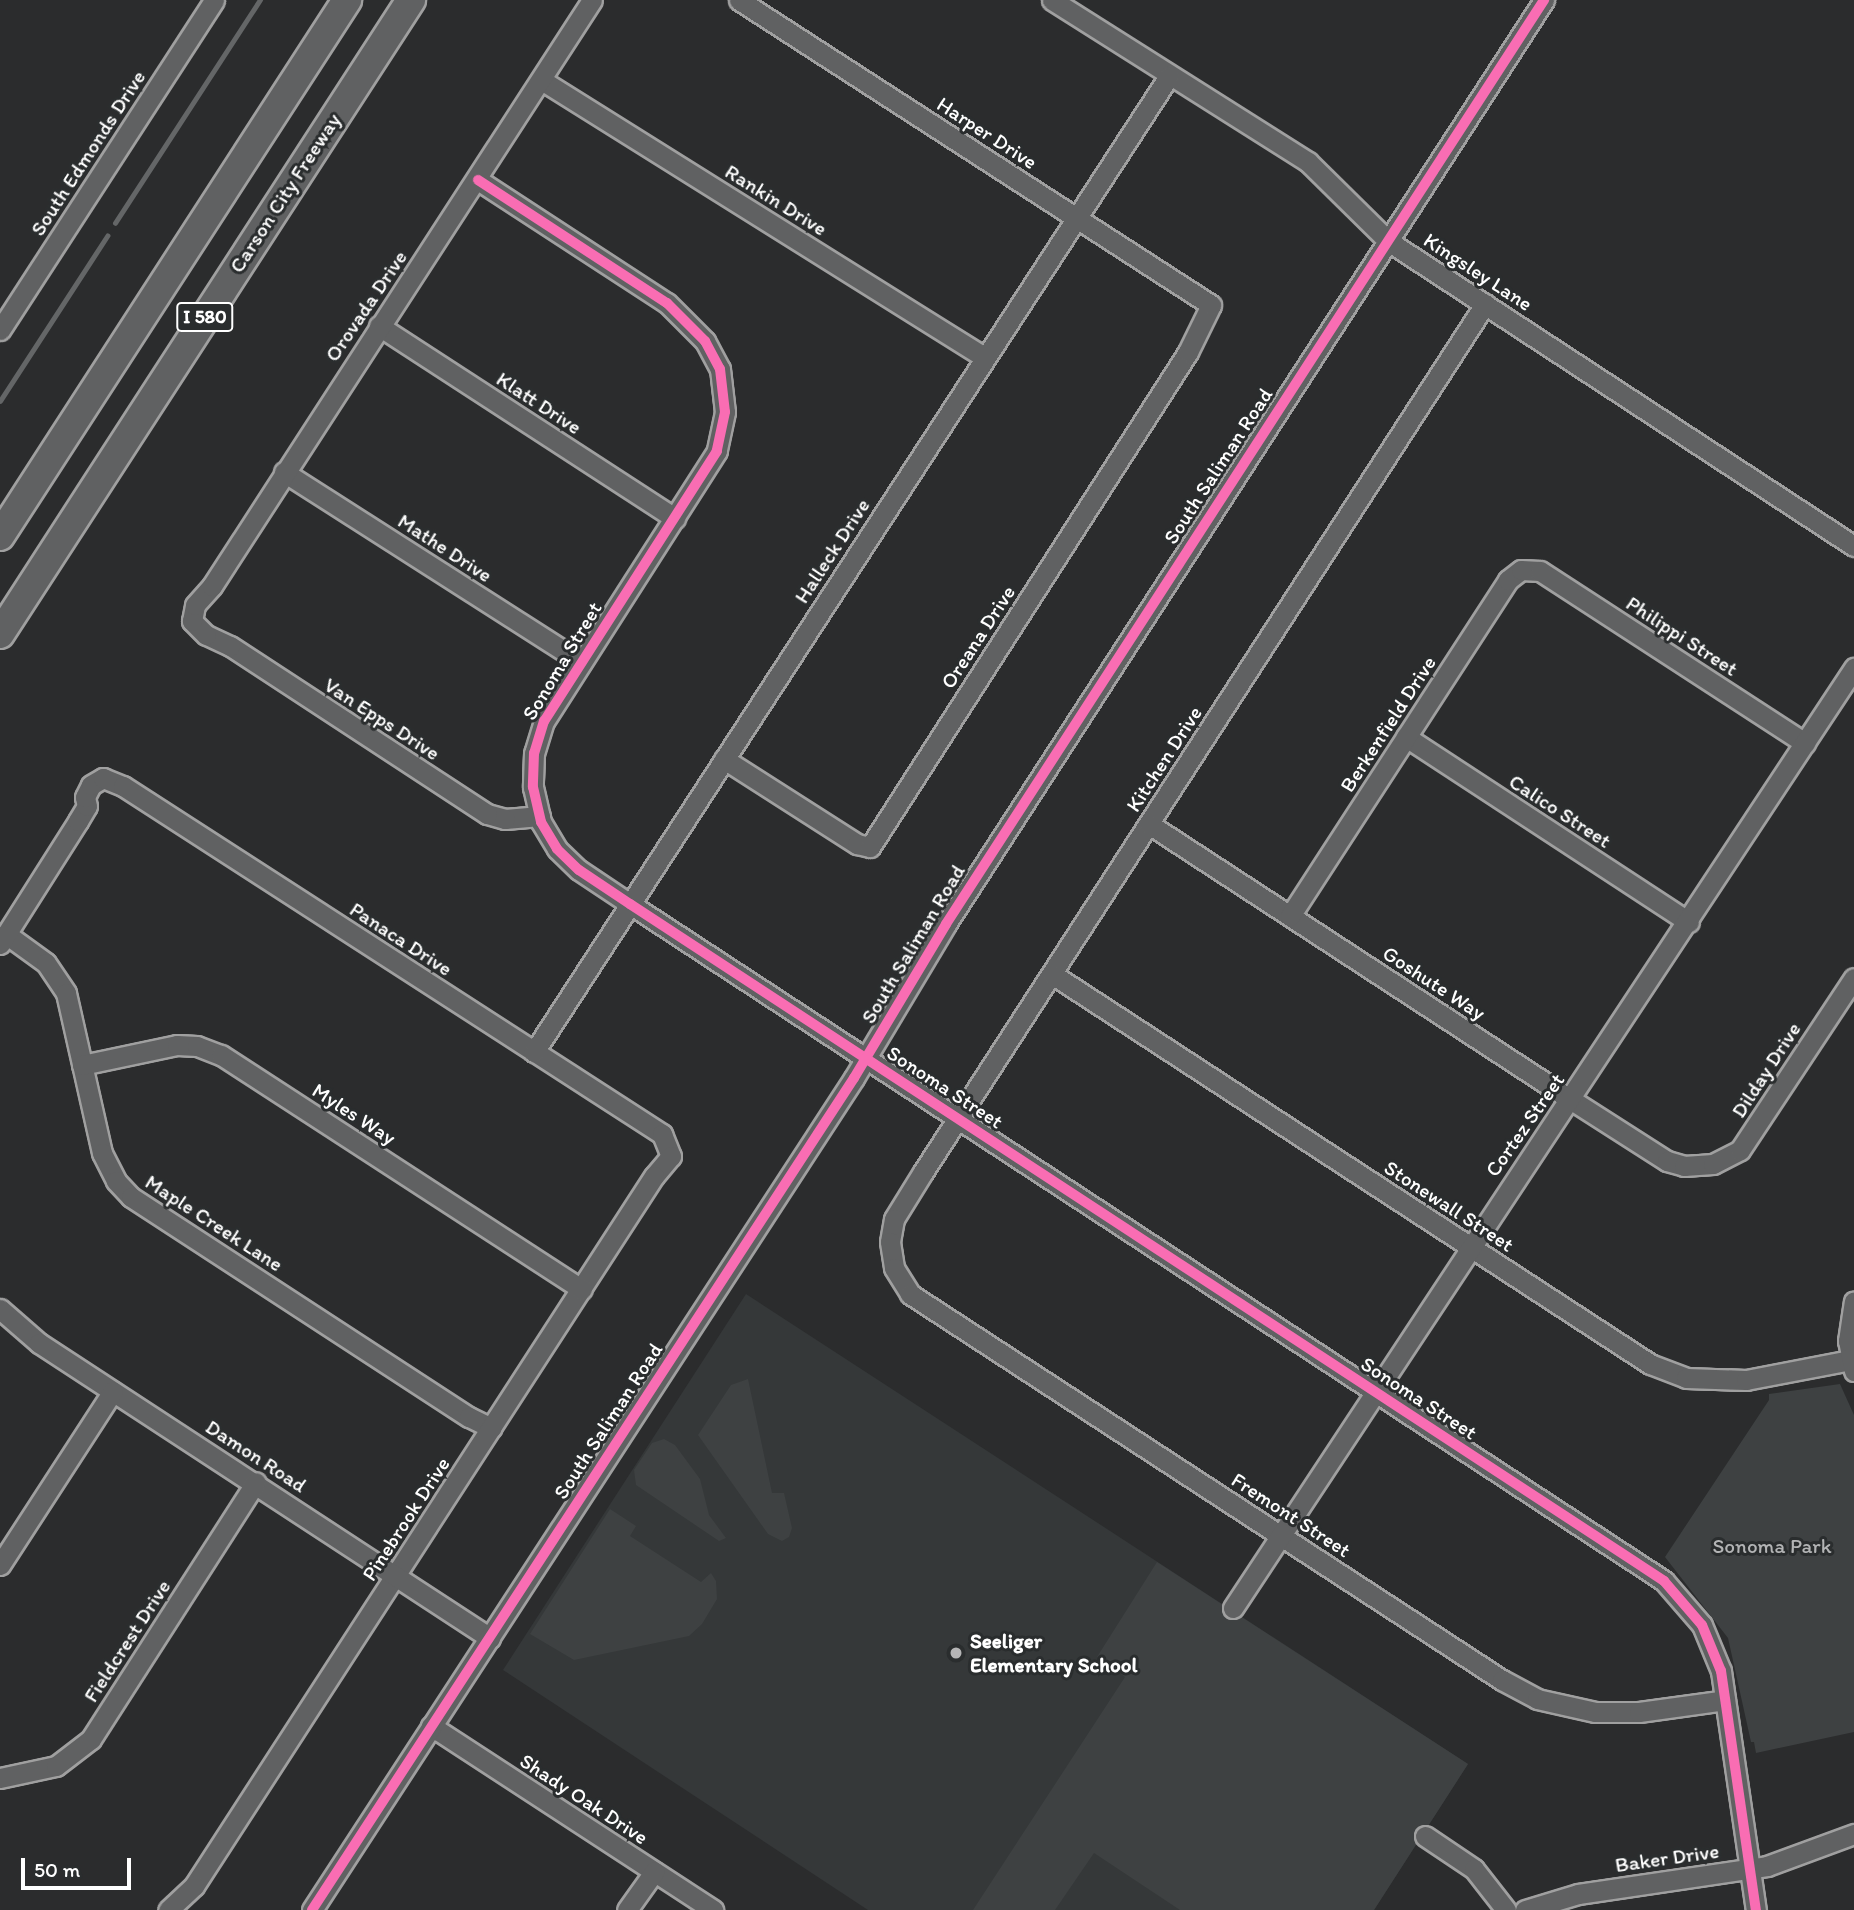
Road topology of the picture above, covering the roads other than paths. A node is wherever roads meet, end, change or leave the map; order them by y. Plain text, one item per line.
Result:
1 (214, 0) edge
2 (347, 0) edge
3 (411, 0) edge
4 (592, 0) edge
5 (739, 0) edge
6 (1052, 0) edge
7 (1545, 0) edge
8 (1169, 76) junction
9 (543, 81) junction
10 (478, 180) junction
11 (1077, 218) junction
12 (1388, 241) junction
13 (1485, 304) junction
14 (1211, 305) joint
15 (379, 326) junction
16 (0, 330) edge
17 (984, 357) junction
18 (284, 472) junction
19 (675, 518) junction
20 (0, 536) edge
21 (1854, 546) edge
22 (1533, 569) joint
23 (0, 634) edge
24 (206, 635) joint
25 (581, 662) junction
26 (1854, 668) edge
27 (1406, 737) junction
28 (1805, 743) junction
29 (724, 759) junction
30 (540, 816) junction
31 (1149, 824) junction
32 (630, 904) junction
33 (1290, 916) junction
34 (1689, 922) junction
35 (3, 939) edge
36 (1052, 974) junction
37 (1854, 978) edge
38 (534, 1052) junction
39 (866, 1059) junction
40 (82, 1065) junction
41 (1570, 1100) junction
42 (958, 1118) junction
43 (669, 1146) joint
44 (1699, 1167) joint
45 (890, 1242) joint
46 (1469, 1247) junction
47 (582, 1289) junction
48 (1854, 1301) edge
49 (0, 1309) edge
50 (1853, 1366) edge
51 (113, 1391) junction
52 (1374, 1391) junction
53 (492, 1428) junction
54 (256, 1482) junction
55 (1280, 1535) junction
56 (0, 1565) edge
57 (396, 1576) junction
58 (1233, 1608) dead end
59 (490, 1638) junction
60 (1725, 1700) junction
61 (431, 1726) junction
62 (0, 1778) edge
63 (1854, 1834) edge
64 (1425, 1836) dead end
65 (1751, 1870) junction
66 (654, 1872) junction
67 (168, 1910) edge
68 (312, 1910) edge
69 (627, 1910) edge
70 (713, 1910) edge
71 (1506, 1910) edge
72 (1525, 1910) edge
73 (1756, 1910) edge

1 - 16 street, South Edmonds Drive
2 - 20 highway, I 580
3 - 23 highway, Carson City Freeway / I 580
4 - 9 street, Orovada Drive
5 - 11 street, Harper Drive
6 - 8 street, Kingsley Lane
7 - 12 street, South Saliman Road
8 - 11 street, Halleck Drive
8 - 12 street, Kingsley Lane
9 - 10 street, Orovada Drive
9 - 17 street, Rankin Drive
10 - 15 street, Orovada Drive
10 - 19 street, Sonoma Street
11 - 14 street, Harper Drive
11 - 17 street, Halleck Drive
12 - 13 street, Kingsley Lane
12 - 39 street, South Saliman Road
13 - 21 street, Kingsley Lane
13 - 31 street, Kitchen Drive
14 - 29 street, Oreana Drive
15 - 18 street, Orovada Drive
15 - 19 street, Klatt Drive
17 - 29 street, Halleck Drive
18 - 24 street, Orovada Drive
18 - 25 street, Mathe Drive
19 - 25 street, Sonoma Street
22 - 27 street, Berkenfield Drive
22 - 28 street, Philippi Street
24 - 30 street, Van Epps Drive
25 - 30 street, Sonoma Street
26 - 28 street, Cortez Street
27 - 33 street, Berkenfield Drive
27 - 34 street, Calico Street
28 - 34 street, Cortez Street
29 - 32 street, Halleck Drive
30 - 32 street, Sonoma Street
31 - 33 street, Goshute Way
31 - 36 street, Kitchen Drive
32 - 38 street, Halleck Drive
32 - 39 street, Sonoma Street
33 - 41 street, Goshute Way
34 - 41 street, Cortez Street
35 - 38 street, Panaca Drive
35 - 40 street, Maple Creek Lane
36 - 42 street, Kitchen Drive
36 - 46 street, Stonewall Street
37 - 44 street, Dilday Drive
38 - 43 street, Panaca Drive
39 - 42 street, Sonoma Street
39 - 59 street, South Saliman Road
40 - 47 street, Myles Way
40 - 53 street, Maple Creek Lane
41 - 44 street, Goshute Way
41 - 46 street, Cortez Street
42 - 45 street, Kitchen Drive
42 - 52 street, Sonoma Street
43 - 47 street, Pinebrook Drive
45 - 55 street, Fremont Street
46 - 50 street, Stonewall Street
46 - 52 street, Cortez Street
47 - 53 street, Pinebrook Drive
48 - 50 street
49 - 51 street, Damon Road
51 - 54 street, Damon Road
51 - 56 street
52 - 55 street, Cortez Street
52 - 60 street, Sonoma Street
53 - 57 street, Pinebrook Drive
54 - 57 street, Damon Road
54 - 62 street, Fieldcrest Drive
55 - 58 street, Cortez Street
55 - 60 street, Fremont Street
57 - 59 street, Damon Road
57 - 67 street, Pinebrook Drive
59 - 61 street, South Saliman Road
60 - 65 street, Sonoma Street
61 - 66 street, Shady Oak Drive
61 - 68 street, South Saliman Road
63 - 65 street, Baker Drive
64 - 71 street
65 - 72 street, Baker Drive
65 - 73 street, Sonoma Street
66 - 69 street
66 - 70 street, Shady Oak Drive

